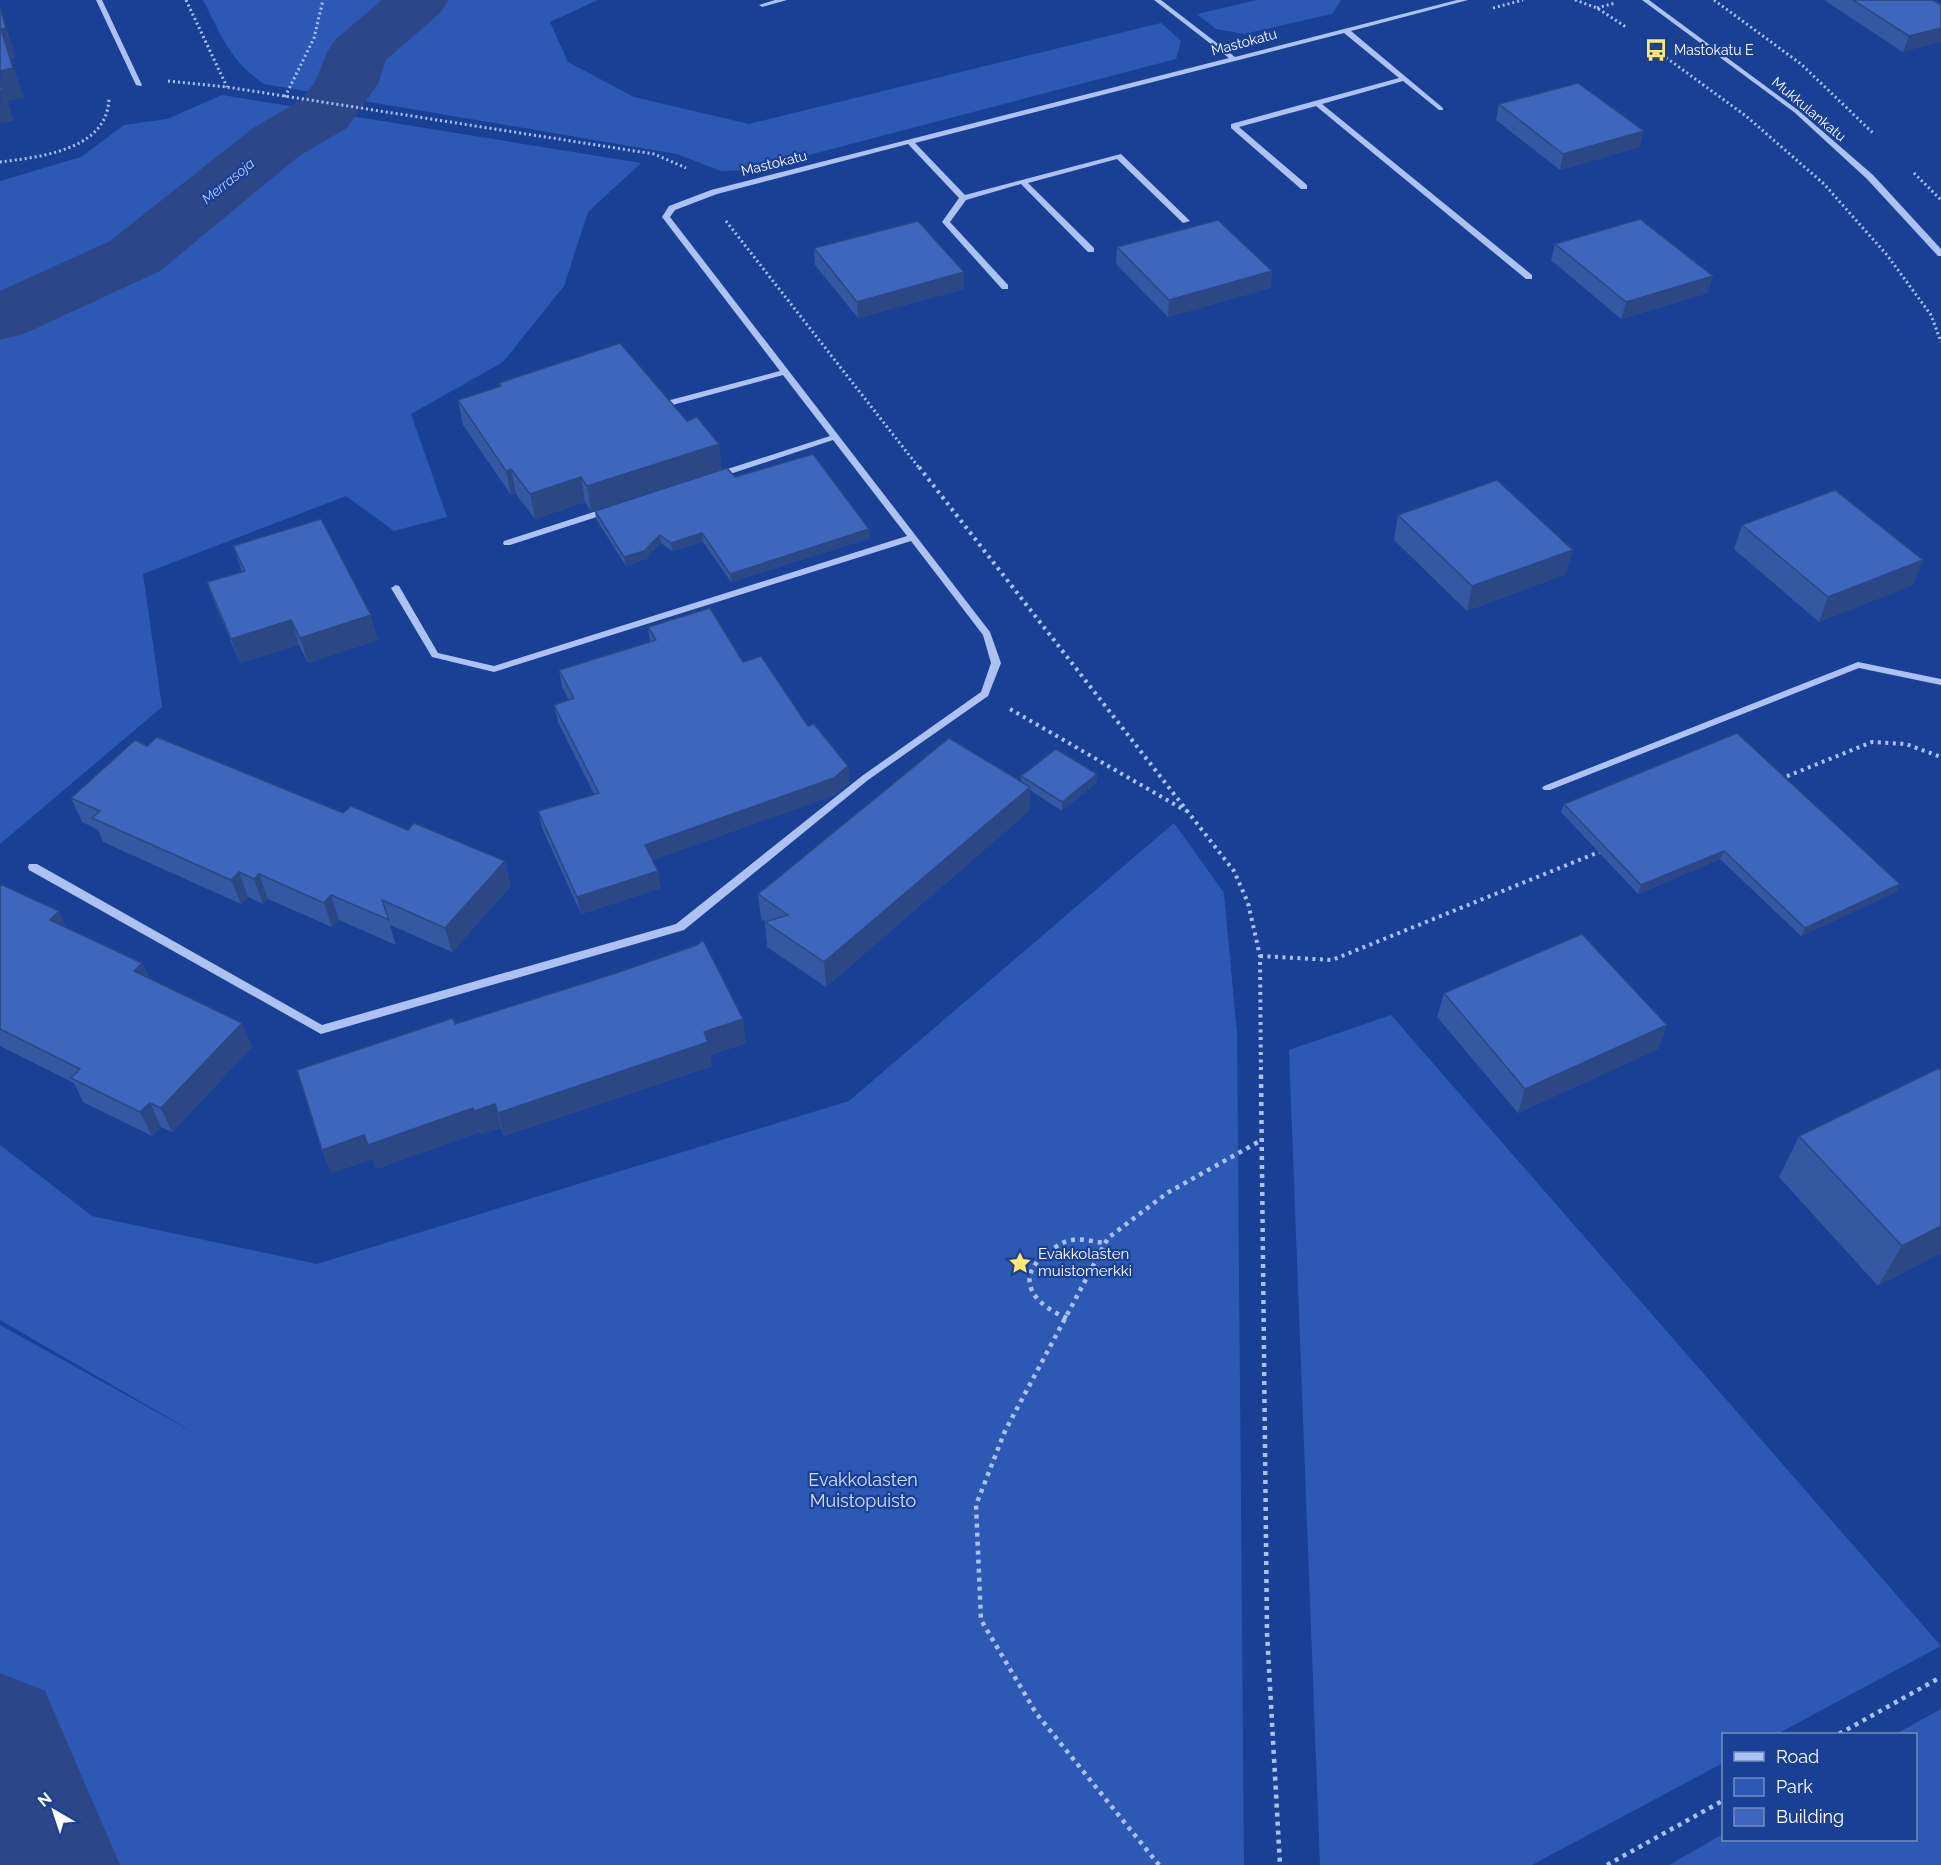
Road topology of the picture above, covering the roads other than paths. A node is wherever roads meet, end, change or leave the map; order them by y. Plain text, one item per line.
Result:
1 (99, 0) edge
2 (784, 0) edge
3 (1157, 0) edge
4 (1465, 0) edge
5 (1645, 0) edge
6 (762, 5) dead end
7 (1345, 30) junction
8 (1234, 59) junction
9 (1404, 79) junction
10 (139, 85) dead end
11 (1317, 103) junction
12 (1441, 109) dead end
13 (911, 143) junction
14 (1023, 182) junction
15 (1304, 187) dead end
16 (963, 198) junction
17 (1186, 221) dead end
18 (1091, 250) dead end
19 (1941, 254) edge
20 (1529, 277) dead end
21 (1005, 287) dead end
22 (786, 372) junction
23 (662, 405) edge
24 (835, 437) junction
25 (711, 477) edge
26 (620, 507) edge
27 (911, 538) junction
28 (507, 543) dead end
29 (396, 588) dead end
30 (1941, 682) edge
31 (1547, 789) dead end
32 (33, 867) dead end

1 - 10 street
2 - 6 street
3 - 8 street
4 - 7 street, Mastokatu
5 - 19 street, Mukkulankatu
7 - 8 street, Mastokatu
7 - 9 street
8 - 13 street, Mastokatu
9 - 11 street
9 - 12 street
11 - 15 street
11 - 20 street
13 - 16 street
13 - 22 street, Mastokatu
14 - 16 street
14 - 17 street
14 - 18 street
16 - 21 street
22 - 23 street
22 - 24 street, Mastokatu
24 - 25 street
24 - 27 street, Mastokatu
26 - 28 street
27 - 29 street
27 - 32 street, Mastokatu
30 - 31 street

